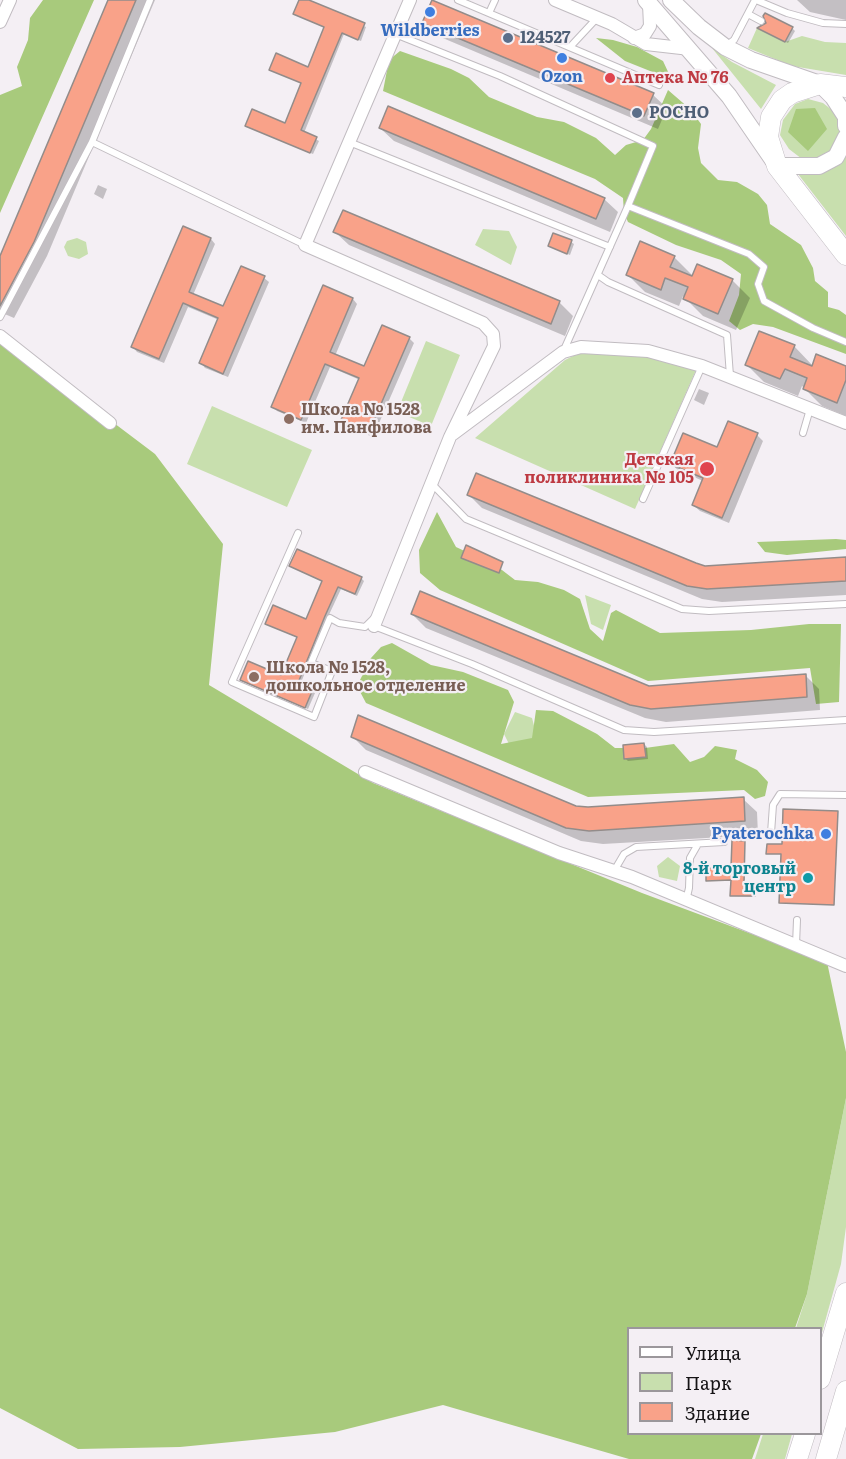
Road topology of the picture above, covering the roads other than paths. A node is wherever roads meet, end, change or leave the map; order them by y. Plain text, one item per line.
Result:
1 (10, 0) edge
2 (150, 0) edge
3 (410, 0) edge
4 (458, 0) edge
5 (495, 0) edge
6 (555, 0) edge
7 (671, 0) edge
8 (756, 0) edge
9 (648, 1) edge
10 (489, 13) junction
11 (747, 14) junction
12 (597, 18) junction
13 (761, 21) dead end
14 (0, 22) edge
15 (846, 24) edge
16 (395, 34) junction
17 (634, 38) junction
18 (570, 47) junction
19 (724, 47) junction
20 (690, 49) junction
21 (820, 84) junction
22 (659, 85) dead end
23 (846, 87) edge
24 (846, 126) edge
25 (846, 137) edge
26 (92, 141) junction
27 (348, 142) junction
28 (777, 166) junction
29 (628, 206) junction
30 (304, 245) junction
31 (610, 248) junction
32 (843, 248) edge
33 (598, 275) junction
34 (0, 317) edge
35 (0, 336) edge
36 (846, 342) edge
37 (563, 352) junction
38 (702, 366) junction
39 (730, 376) junction
40 (810, 409) junction
41 (110, 423) dead end
42 (846, 423) edge
43 (803, 433) dead end
44 (450, 437) junction
45 (431, 484) junction
46 (643, 499) dead end
47 (298, 533) dead end
48 (846, 603) edge
49 (376, 620) junction
50 (846, 720) edge
51 (365, 772) dead end
52 (846, 795) edge
53 (771, 833) dead end
54 (724, 842) dead end
55 (698, 844) junction
56 (614, 871) junction
57 (686, 901) junction
58 (797, 920) dead end
59 (795, 945) junction
60 (846, 958) edge
61 (846, 966) edge
62 (846, 1293) edge
63 (822, 1372) edge
64 (846, 1390) edge
65 (805, 1435) edge
66 (797, 1459) edge
67 (826, 1459) edge

1 - 14 street
2 - 26 lane
3 - 16 street
4 - 10 lane
5 - 10 lane
6 - 12 street
7 - 19 main road
8 - 11 lane
8 - 15 lane
9 - 17 street
9 - 20 main road
10 - 18 lane
11 - 13 lane
11 - 19 lane
12 - 17 street
12 - 18 lane
16 - 27 street
16 - 29 lane
17 - 20 street
18 - 22 lane
19 - 21 main road
20 - 28 main road
21 - 23 main road
21 - 24 main road
21 - 28 main road
25 - 28 main road
26 - 30 lane
26 - 34 lane
27 - 30 street
27 - 31 lane
28 - 32 main road
29 - 31 lane
29 - 36 lane
30 - 44 street
31 - 33 lane
33 - 37 lane
33 - 39 lane
35 - 41 street
37 - 38 street
37 - 44 street
38 - 39 street
38 - 46 lane
39 - 40 street
40 - 42 street
40 - 43 lane
44 - 45 street
45 - 48 lane
45 - 49 street
47 - 49 lane
49 - 50 lane
51 - 56 street
52 - 53 lane
54 - 55 lane
55 - 56 lane
55 - 57 lane
56 - 57 street
57 - 59 street
58 - 59 lane
59 - 61 street
60 - 61 lane
62 - 63 main road
64 - 67 main road
65 - 66 main road

